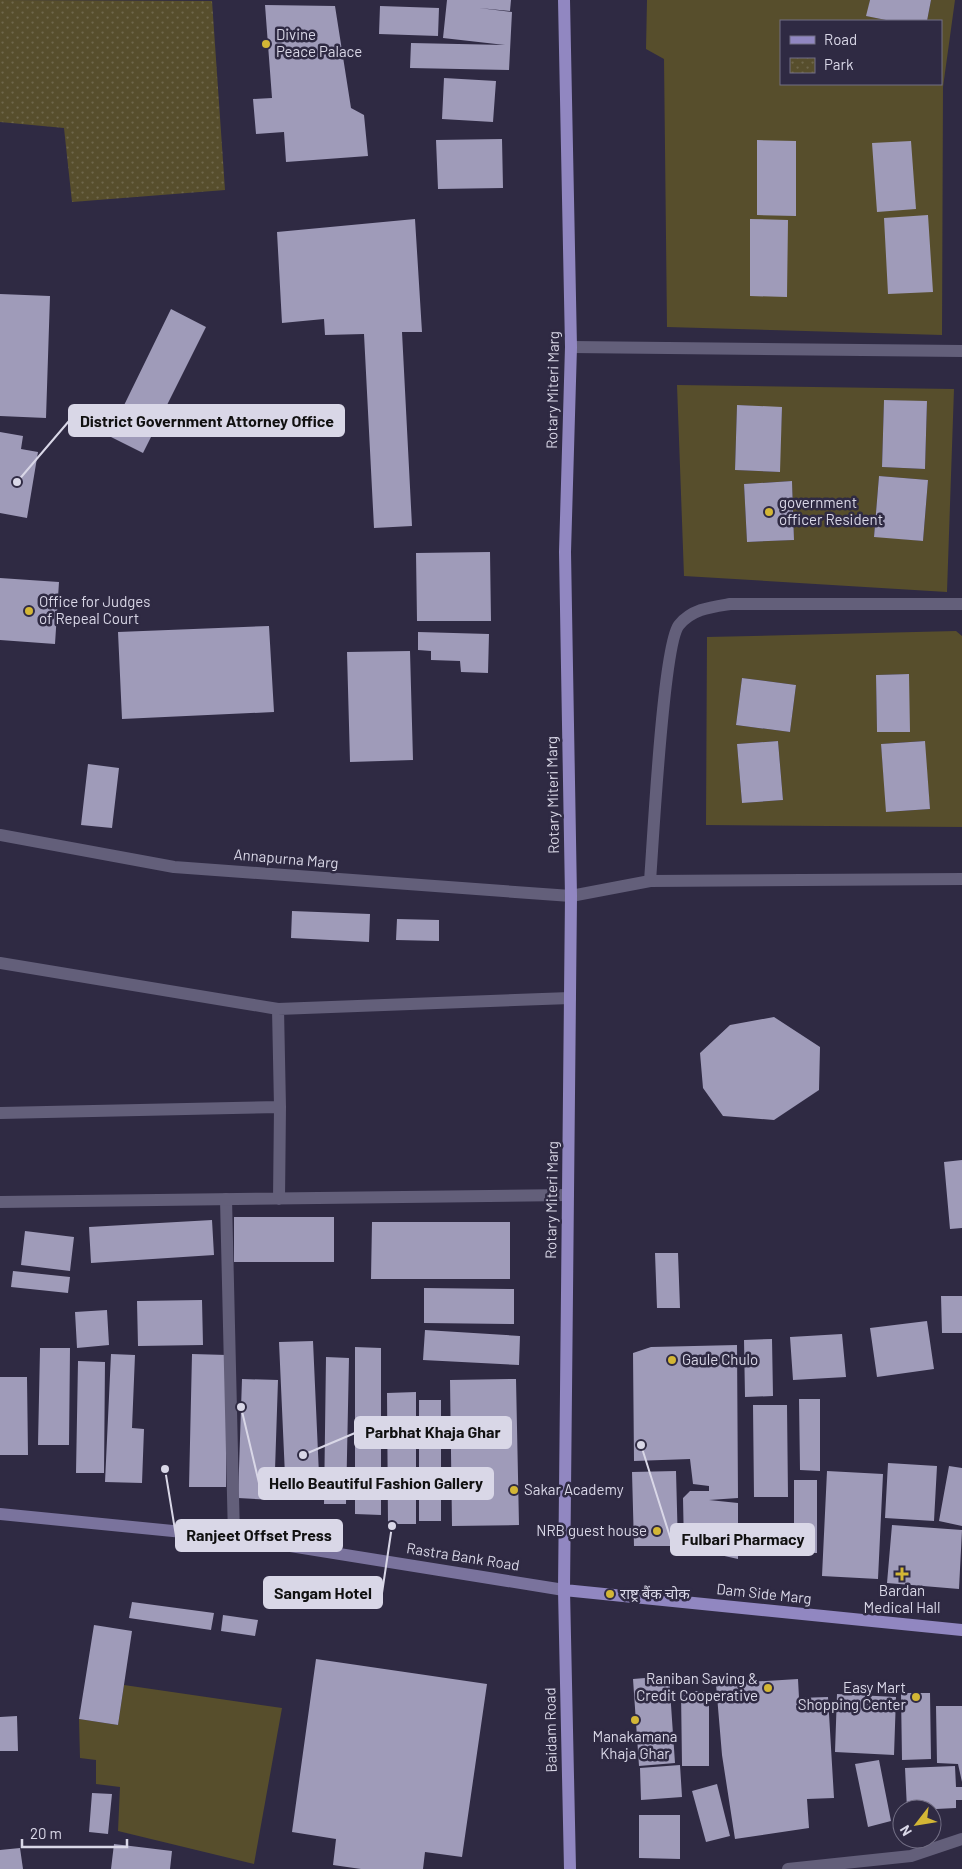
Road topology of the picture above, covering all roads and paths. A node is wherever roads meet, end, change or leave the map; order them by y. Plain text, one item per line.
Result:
1 (564, 0) edge
2 (571, 347) junction
3 (962, 351) edge
4 (962, 604) edge
5 (0, 835) edge
6 (962, 879) edge
7 (650, 881) junction
8 (571, 896) junction
9 (0, 963) edge
10 (570, 998) junction
11 (278, 1009) junction
12 (280, 1107) junction
13 (0, 1113) edge
14 (568, 1195) junction
15 (226, 1199) junction
16 (279, 1199) junction
17 (0, 1202) edge
18 (0, 1514) edge
19 (234, 1537) junction
20 (564, 1590) junction
21 (962, 1630) edge
22 (962, 1839) edge
23 (570, 1869) edge
24 (788, 1869) edge

1 - 2 main road, Rotary Miteri Marg
2 - 3 street
2 - 8 main road, Rotary Miteri Marg
4 - 7 street
5 - 8 street, Annapurna Marg
6 - 7 street, Annapurna Marg
7 - 8 street, Annapurna Marg
8 - 10 main road, Rotary Miteri Marg
9 - 11 street
10 - 11 street
10 - 14 main road, Rotary Miteri Marg
11 - 12 street
12 - 13 street
12 - 16 street
14 - 16 street
14 - 20 main road, Rotary Miteri Marg
15 - 16 street
15 - 17 street
15 - 19 street
18 - 19 main road, Rastra Bank Road
19 - 20 main road, Rastra Bank Road
20 - 21 main road, Dam Side Marg
20 - 23 main road, Baidam Road
22 - 24 street

